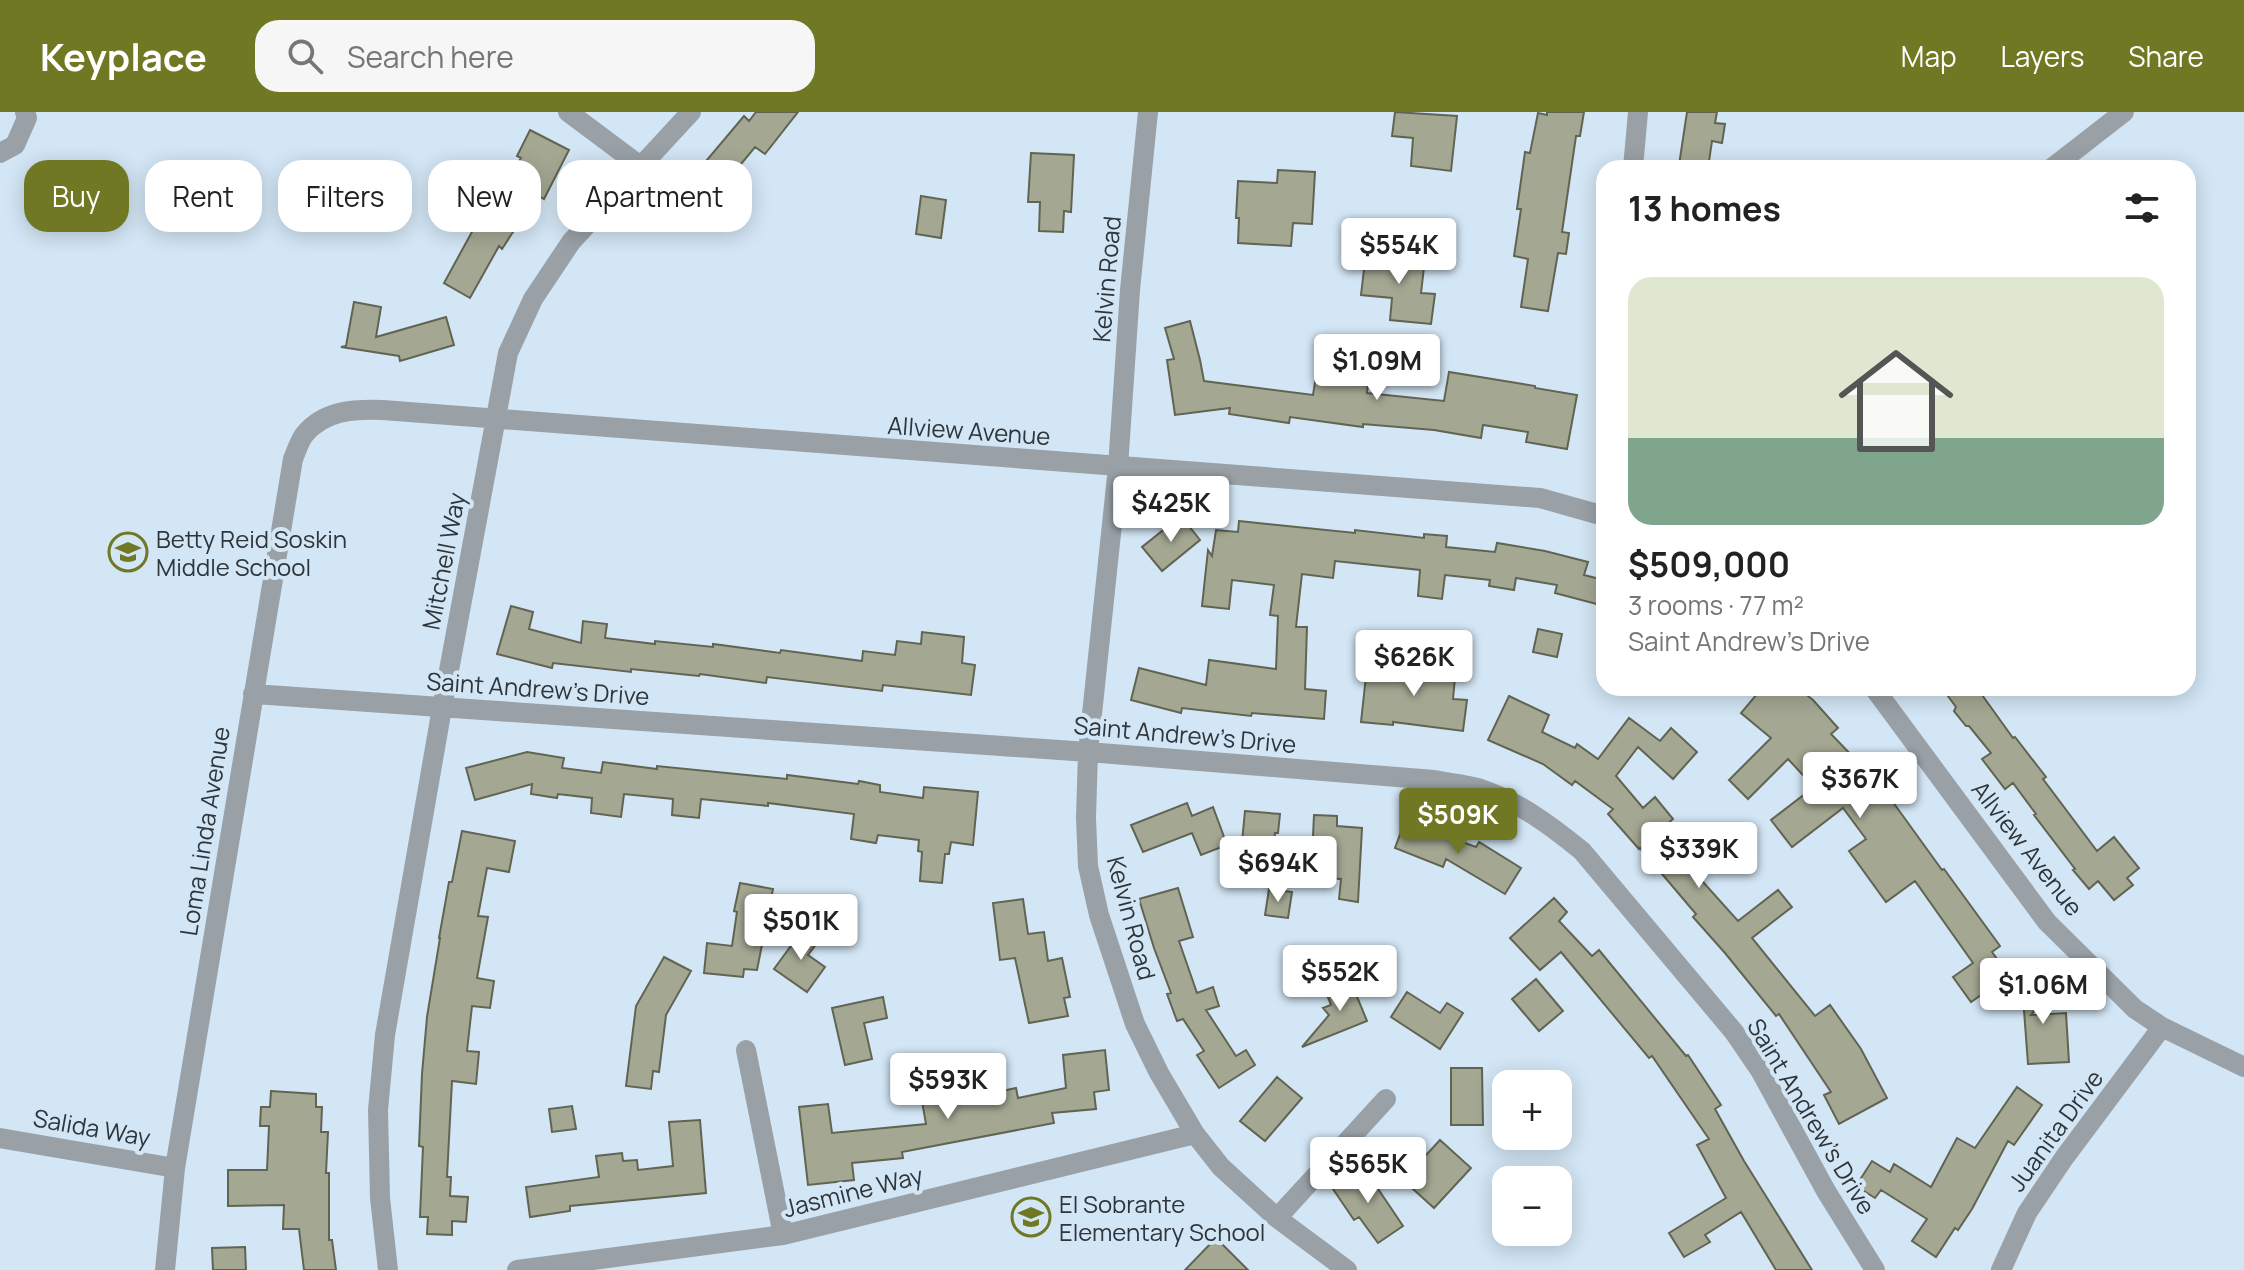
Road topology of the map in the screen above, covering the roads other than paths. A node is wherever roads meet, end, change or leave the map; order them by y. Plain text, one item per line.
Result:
1 (25, 112) edge
2 (568, 112) edge
3 (691, 112) edge
4 (1148, 112) edge
5 (1638, 112) edge
6 (2124, 112) edge
7 (0, 153) edge
8 (632, 160) edge
9 (644, 160) edge
10 (1634, 160) edge
11 (2062, 160) edge
12 (580, 232) edge
13 (329, 415) joint
14 (495, 420) junction
15 (1118, 467) junction
16 (1596, 514) edge
17 (253, 694) junction
18 (1880, 696) edge
19 (442, 708) junction
20 (1088, 752) junction
21 (2162, 1027) junction
22 (746, 1050) dead end
23 (2244, 1067) edge
24 (1386, 1099) dead end
25 (1195, 1134) junction
26 (0, 1138) edge
27 (175, 1168) junction
28 (1277, 1218) junction
29 (783, 1235) junction
30 (165, 1270) edge
31 (388, 1270) edge
32 (517, 1270) edge
33 (1347, 1270) edge
34 (1875, 1270) edge
35 (2001, 1270) edge

1 - 7 street
2 - 8 street
3 - 9 street, Mitchell Way
4 - 15 street, Kelvin Road
5 - 10 street
6 - 11 street
12 - 14 street, Mitchell Way
13 - 14 street, Allview Avenue
13 - 17 street, Loma Linda Avenue
14 - 15 street, Allview Avenue
14 - 19 street, Mitchell Way
15 - 16 street, Allview Avenue
15 - 20 street, Kelvin Road
17 - 19 street, Saint Andrew's Drive
17 - 27 street, Loma Linda Avenue
18 - 21 street, Allview Avenue
19 - 20 street, Saint Andrew's Drive
19 - 31 street, Mitchell Way
20 - 25 street, Kelvin Road
20 - 34 street, Saint Andrew's Drive
21 - 23 street, Allview Avenue
21 - 35 street, Juanita Drive
22 - 29 street
24 - 28 street
25 - 28 street, Kelvin Road
25 - 29 street, Jasmine Way
26 - 27 street, Salida Way
27 - 30 street, Loma Linda Avenue
28 - 33 street, Kelvin Road
29 - 32 street, Jasmine Way

